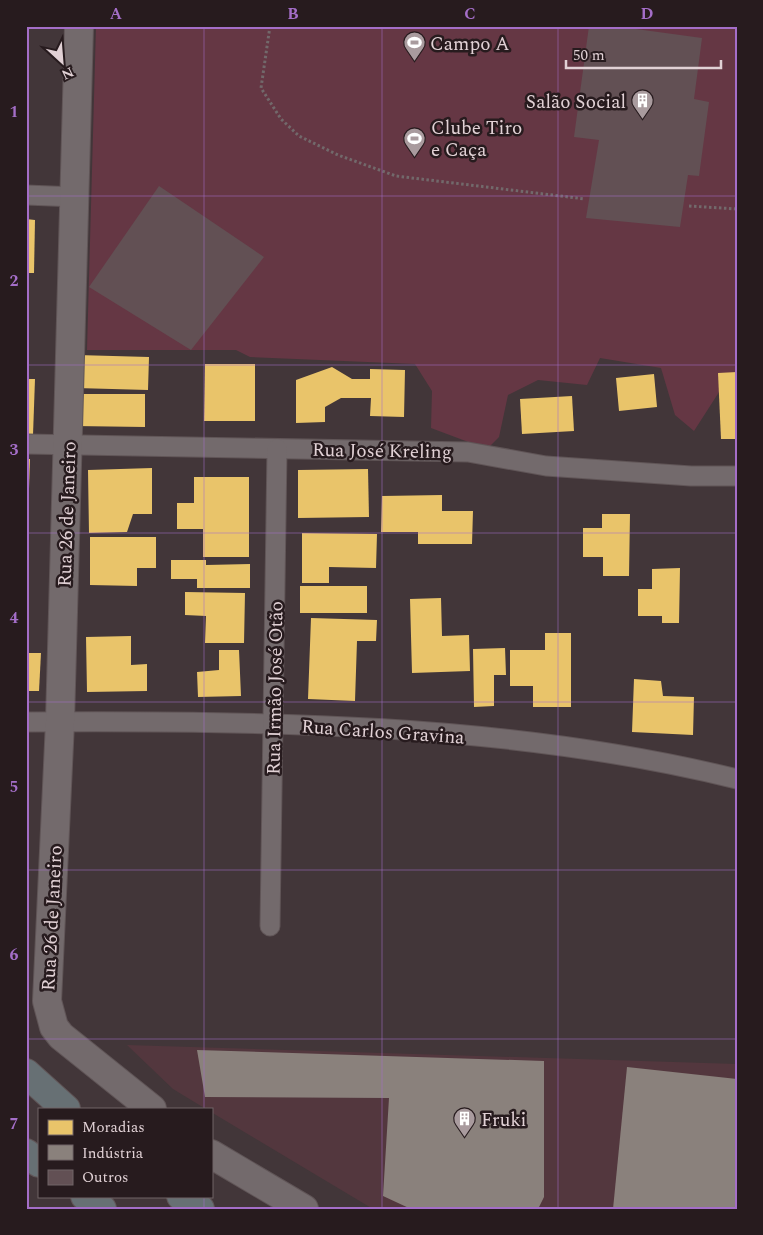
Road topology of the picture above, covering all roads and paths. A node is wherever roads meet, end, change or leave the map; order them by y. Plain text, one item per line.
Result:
1 (79, 26) edge
2 (270, 26) edge
3 (26, 195) edge
4 (76, 197) junction
5 (585, 199) dead end
6 (689, 206) dead end
7 (737, 209) edge
8 (26, 444) edge
9 (68, 445) junction
10 (277, 449) junction
11 (737, 476) edge
12 (26, 722) edge
13 (60, 722) junction
14 (273, 725) junction
15 (737, 778) edge
16 (270, 926) dead end
17 (26, 1073) edge
18 (67, 1106) edge
19 (151, 1108) edge
20 (26, 1153) edge
21 (212, 1155) edge
22 (38, 1162) edge
23 (88, 1198) edge
24 (184, 1198) edge
25 (102, 1209) edge
26 (200, 1209) edge
27 (304, 1209) edge

1 - 4 street, Rua 26 de Janeiro
2 - 5 path
3 - 4 street
4 - 9 street, Rua 26 de Janeiro
6 - 7 path
8 - 9 street, Rua José Kreling
9 - 10 street, Rua José Kreling
9 - 13 street, Rua 26 de Janeiro
10 - 11 street, Rua José Kreling
10 - 14 street, Rua Irmão José Otão
12 - 13 street, Rua Carlos Gravina
13 - 14 street, Rua Carlos Gravina
13 - 19 street, Rua 26 de Janeiro
14 - 15 street, Rua Carlos Gravina
14 - 16 street, Rua Irmão José Otão
17 - 18 highway
20 - 22 highway
21 - 27 street
23 - 25 highway
24 - 26 highway

